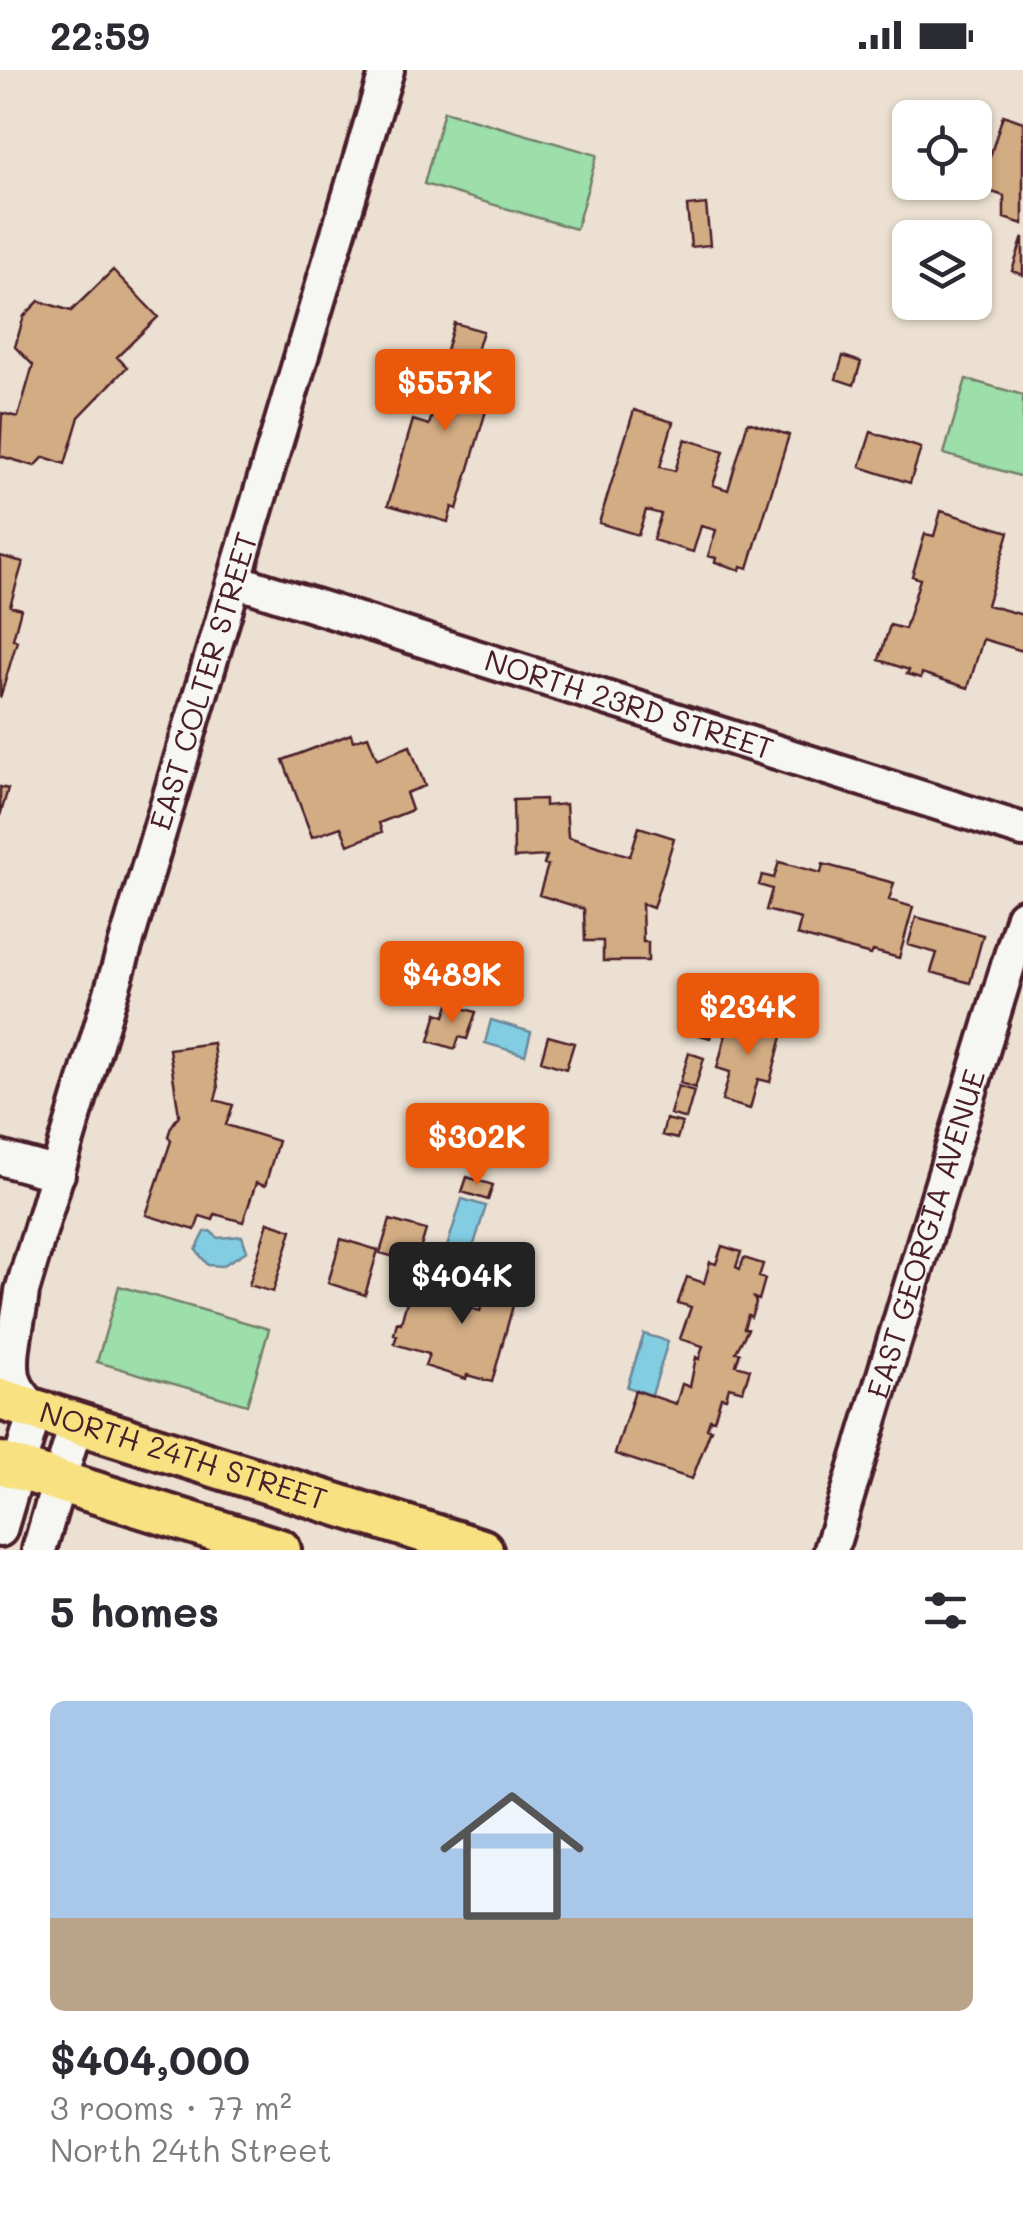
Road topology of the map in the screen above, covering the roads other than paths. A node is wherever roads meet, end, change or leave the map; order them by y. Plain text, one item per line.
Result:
1 (387, 70) edge
2 (236, 581) junction
3 (1023, 830) edge
4 (1023, 916) edge
5 (0, 1158) edge
6 (58, 1174) junction
7 (22, 1291) junction
8 (0, 1316) edge
9 (18, 1405) edge
10 (76, 1424) junction
11 (9, 1466) edge
12 (59, 1482) junction
13 (0, 1530) edge
14 (39, 1550) edge
15 (280, 1550) edge
16 (482, 1550) edge
17 (832, 1550) edge

1 - 2 street, EAST COLTER STREET
2 - 3 street, NORTH 23RD STREET
2 - 6 street, EAST COLTER STREET
4 - 17 street, EAST GEORGIA AVENUE
5 - 6 street
6 - 7 street, EAST COLTER STREET
7 - 8 street, EAST COLTER STREET
7 - 9 street, EAST COLTER STREET
9 - 10 main road, NORTH 24TH STREET
9 - 11 street
10 - 12 street
10 - 16 main road, NORTH 24TH STREET
11 - 12 main road, NORTH 24TH STREET
11 - 13 street
12 - 14 street
12 - 15 main road, NORTH 24TH STREET

